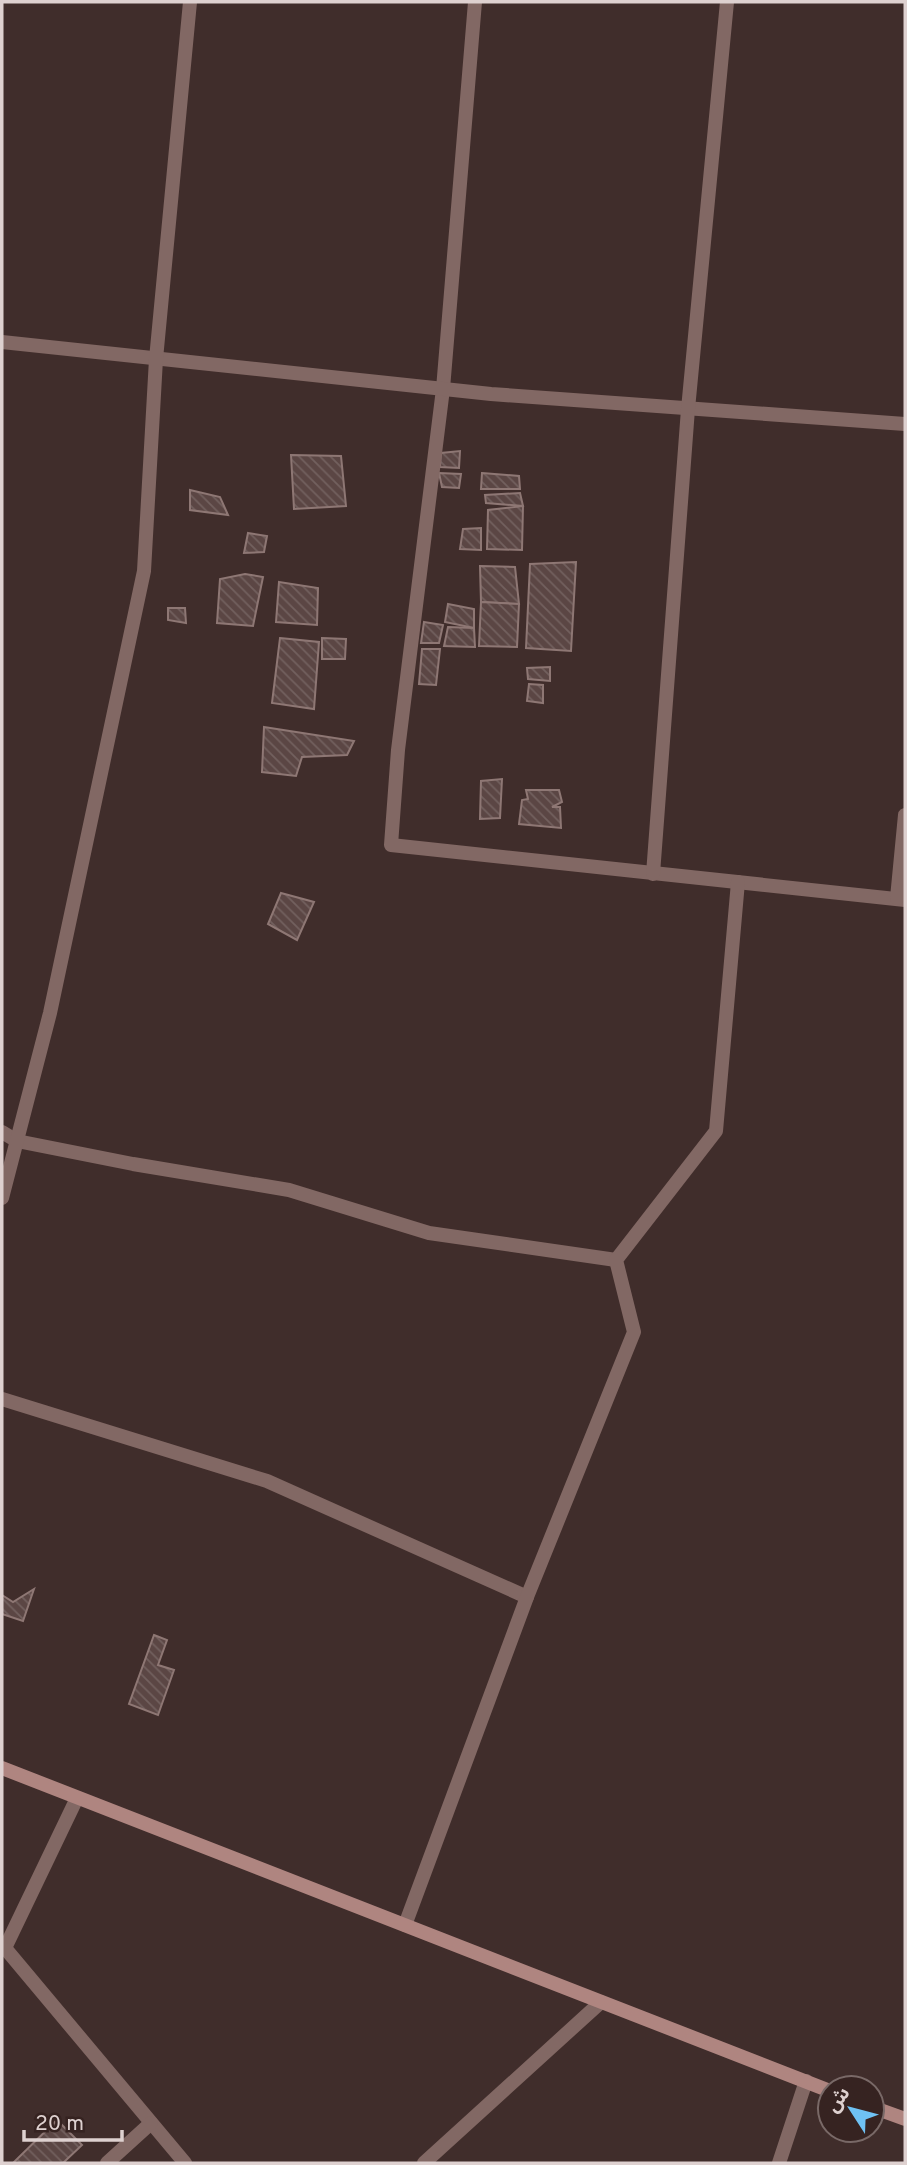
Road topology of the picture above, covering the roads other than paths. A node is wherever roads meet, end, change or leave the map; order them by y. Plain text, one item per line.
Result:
1 (190, 2) edge
2 (475, 2) edge
3 (727, 2) edge
4 (2, 342) edge
5 (156, 359) junction
6 (443, 389) junction
7 (688, 409) junction
8 (905, 424) edge
9 (905, 815) edge
10 (653, 874) junction
11 (738, 882) junction
12 (901, 899) edge
13 (2, 1132) edge
14 (17, 1140) junction
15 (2, 1198) edge
16 (616, 1261) junction
17 (2, 1399) edge
18 (527, 1597) junction
19 (2, 1768) edge
20 (77, 1797) junction
21 (405, 1925) junction
22 (3, 1950) edge
23 (601, 2002) junction
24 (806, 2081) junction
25 (816, 2085) edge
26 (886, 2112) edge
27 (905, 2119) edge
28 (151, 2123) junction
29 (107, 2163) edge
30 (185, 2163) edge
31 (424, 2163) edge
32 (779, 2163) edge

1 - 5 street
2 - 6 street
3 - 7 street
4 - 5 street
5 - 6 street
5 - 14 street
6 - 7 street
6 - 10 street
7 - 8 street
7 - 10 street
9 - 12 street
10 - 11 street
11 - 12 street
11 - 16 street
13 - 14 street
14 - 15 street
14 - 16 street
16 - 18 street
17 - 18 street
18 - 21 street
19 - 20 main road
20 - 21 main road
20 - 22 street
21 - 23 main road
22 - 28 street
23 - 24 main road
23 - 31 street
24 - 25 main road
24 - 32 street
26 - 27 main road
28 - 29 street
28 - 30 street

